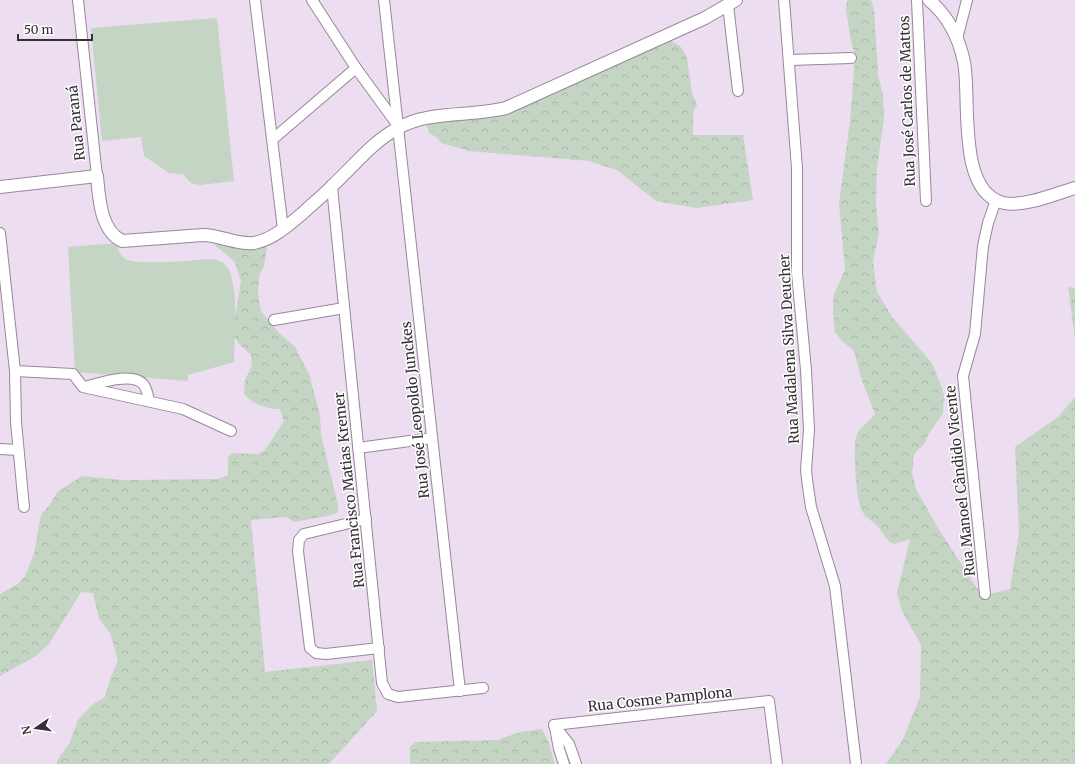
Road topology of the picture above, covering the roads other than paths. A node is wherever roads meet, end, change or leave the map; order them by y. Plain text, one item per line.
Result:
1 (78, 0) edge
2 (255, 0) edge
3 (312, 0) edge
4 (384, 0) edge
5 (784, 0) edge
6 (917, 0) edge
7 (967, 0) edge
8 (734, 1) edge
9 (934, 2) edge
10 (957, 39) junction
11 (851, 58) dead end
12 (790, 60) junction
13 (356, 68) junction
14 (738, 91) dead end
15 (399, 127) junction
16 (273, 139) junction
17 (97, 176) junction
18 (0, 187) edge
19 (332, 187) junction
20 (1075, 188) edge
21 (996, 200) junction
22 (926, 201) dead end
23 (283, 229) junction
24 (0, 233) edge
25 (344, 308) junction
26 (274, 320) dead end
27 (15, 371) junction
28 (83, 387) junction
29 (149, 401) junction
30 (231, 431) dead end
31 (432, 438) junction
32 (358, 448) junction
33 (0, 449) edge
34 (18, 450) junction
35 (24, 507) dead end
36 (366, 519) junction
37 (985, 594) dead end
38 (379, 648) junction
39 (483, 688) dead end
40 (460, 691) junction
41 (554, 725) junction
42 (564, 764) edge
43 (576, 764) edge
44 (777, 764) edge
45 (856, 764) edge

1 - 17 street, Rua Paraná
2 - 16 street
3 - 13 street
4 - 15 street, Rua José Leopoldo Junckes
5 - 12 street, Rua Madalena Silva Deucher
6 - 22 street, Rua José Carlos de Mattos
7 - 10 street
8 - 14 street
8 - 15 street
9 - 10 street
10 - 21 street
11 - 12 street
12 - 45 street, Rua Madalena Silva Deucher
13 - 15 street
13 - 16 street
15 - 19 street
15 - 31 street, Rua José Leopoldo Junckes
16 - 23 street
17 - 18 street
17 - 23 street, Rua Paraná
19 - 23 street
19 - 25 street, Rua Francisco Matias Kremer
20 - 21 street
21 - 37 street, Rua Manoel Cândido Vicente
24 - 27 street
25 - 26 street
25 - 32 street, Rua Francisco Matias Kremer
27 - 28 street
27 - 34 street
28 - 29 street
28 - 29 street
29 - 30 street
31 - 32 street
31 - 40 street, Rua José Leopoldo Junckes
32 - 36 street, Rua Francisco Matias Kremer
33 - 34 street
34 - 35 street
36 - 38 street, Rua Francisco Matias Kremer
36 - 38 street
38 - 40 street, Rua Francisco Matias Kremer
39 - 40 street, Rua Francisco Matias Kremer
41 - 42 street
41 - 43 street
41 - 44 street, Rua Cosme Pamplona

